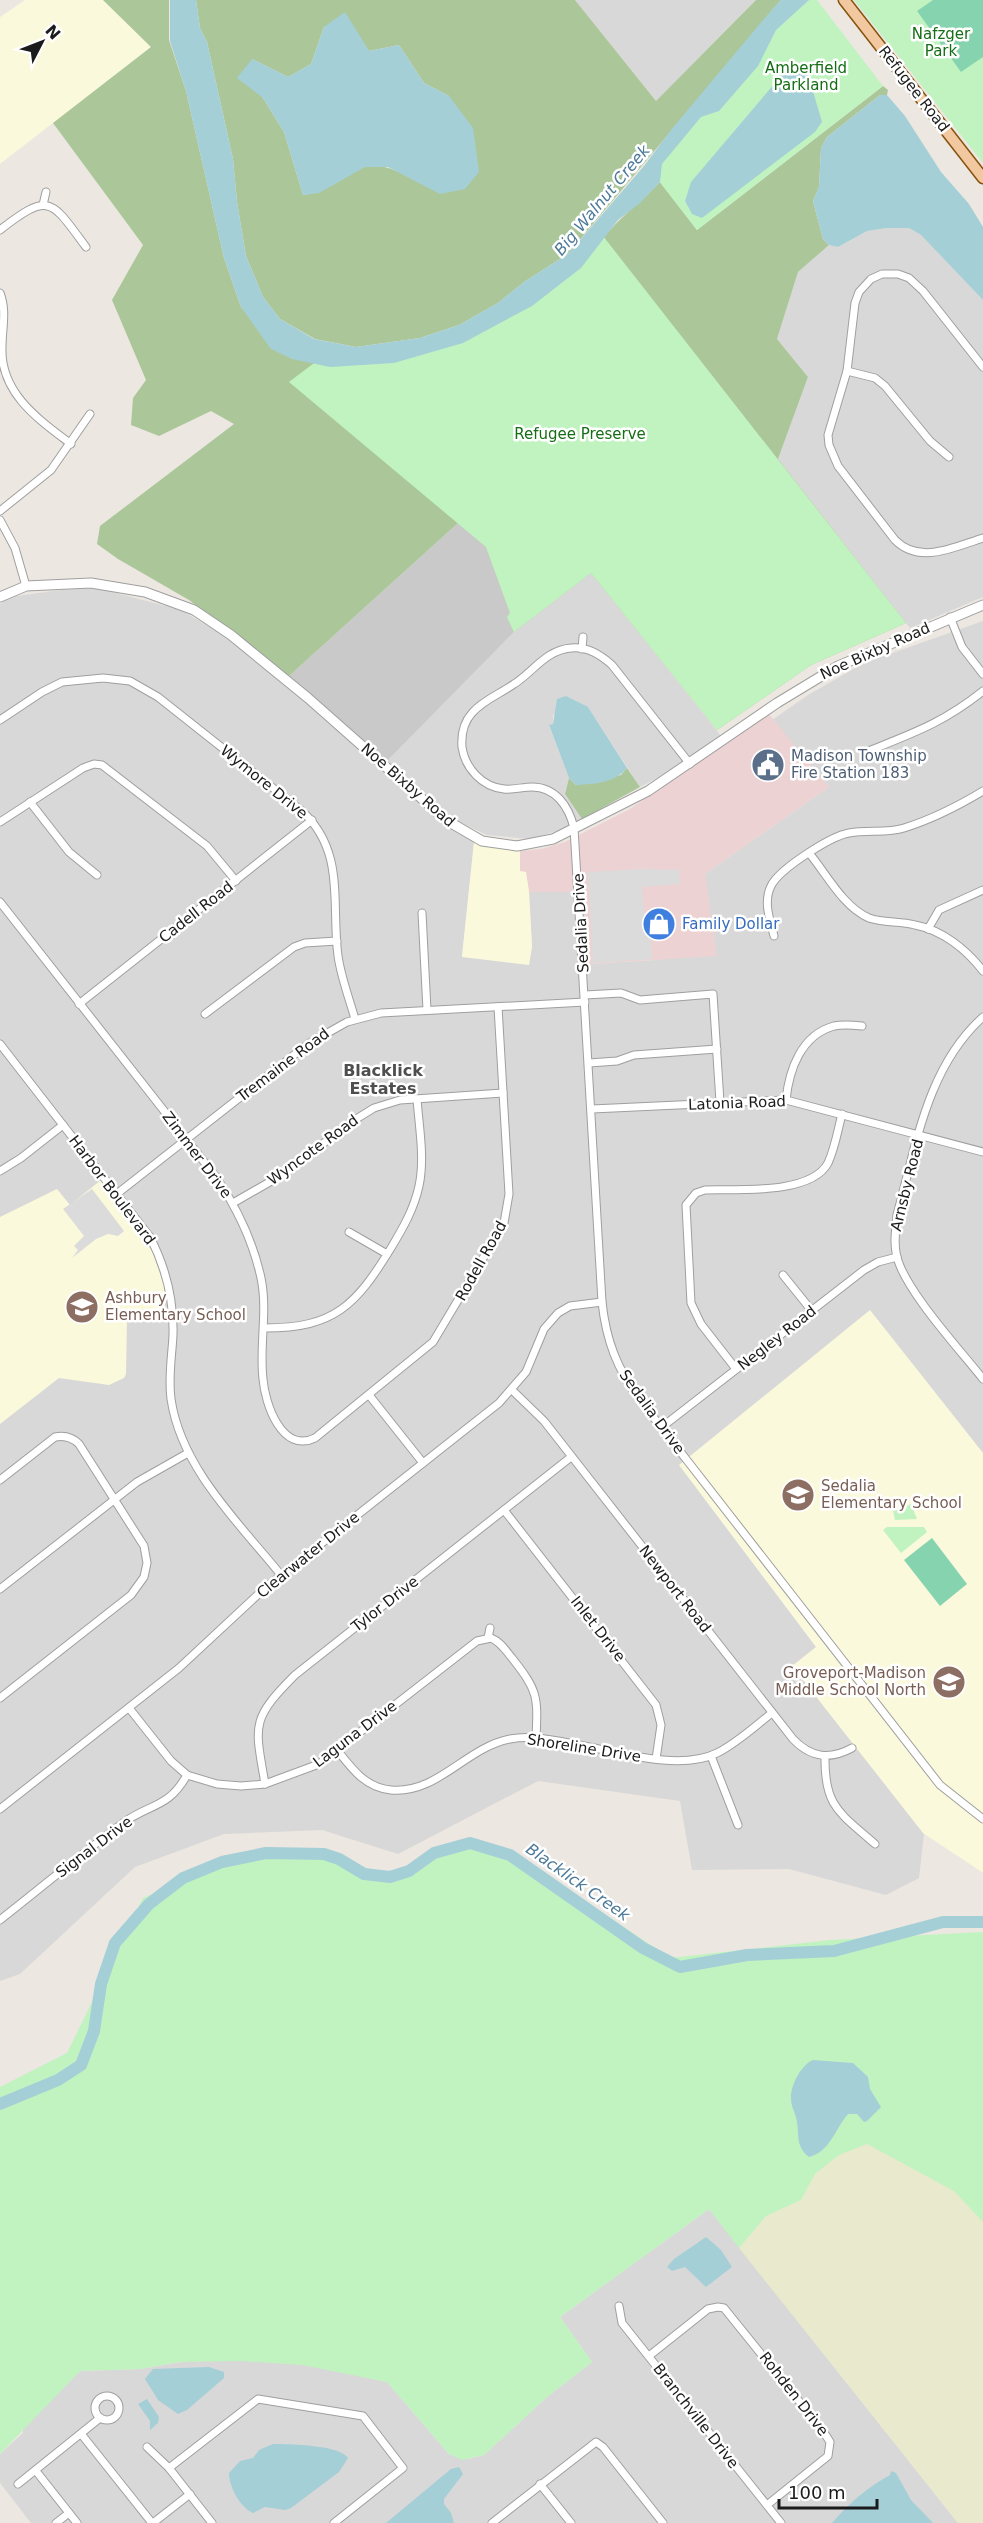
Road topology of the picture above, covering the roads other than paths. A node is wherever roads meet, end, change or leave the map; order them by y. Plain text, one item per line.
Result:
1 (845, 2) edge
2 (983, 178) edge
3 (46, 192) dead end
4 (43, 205) junction
5 (0, 230) edge
6 (86, 247) dead end
7 (0, 293) edge
8 (983, 367) edge
9 (847, 371) junction
10 (90, 414) dead end
11 (71, 444) junction
12 (949, 457) dead end
13 (0, 511) edge
14 (0, 520) edge
15 (983, 538) edge
16 (26, 586) junction
17 (0, 597) edge
18 (983, 605) edge
19 (950, 617) junction
20 (584, 637) dead end
21 (582, 649) junction
22 (983, 674) edge
23 (983, 691) edge
24 (0, 720) edge
25 (871, 750) dead end
26 (690, 764) junction
27 (983, 791) edge
28 (30, 802) junction
29 (312, 820) junction
30 (0, 822) edge
31 (574, 828) junction
32 (809, 853) junction
33 (97, 875) dead end
34 (236, 881) junction
35 (983, 890) edge
36 (0, 902) edge
37 (422, 913) dead end
38 (928, 929) junction
39 (774, 936) dead end
40 (337, 941) junction
41 (983, 971) edge
42 (585, 999) junction
43 (79, 1004) junction
44 (498, 1007) junction
45 (427, 1010) junction
46 (205, 1014) dead end
47 (983, 1017) edge
48 (355, 1019) junction
49 (862, 1026) dead end
50 (0, 1044) edge
51 (717, 1049) junction
52 (589, 1063) junction
53 (503, 1094) junction
54 (417, 1099) junction
55 (786, 1100) junction
56 (720, 1102) junction
57 (592, 1110) junction
58 (842, 1114) junction
59 (63, 1125) junction
60 (919, 1134) junction
61 (186, 1140) junction
62 (983, 1152) edge
63 (0, 1171) edge
64 (684, 1191) dead end
65 (118, 1194) junction
66 (691, 1197) junction
67 (233, 1203) junction
68 (349, 1232) dead end
69 (387, 1254) junction
70 (897, 1257) junction
71 (783, 1275) dead end
72 (602, 1302) junction
73 (812, 1311) junction
74 (265, 1328) junction
75 (736, 1369) junction
76 (983, 1379) edge
77 (512, 1390) junction
78 (369, 1395) junction
79 (662, 1427) junction
80 (68, 1428) dead end
81 (65, 1436) junction
82 (301, 1442) junction
83 (301, 1451) dead end
84 (188, 1453) junction
85 (572, 1457) junction
86 (423, 1463) junction
87 (0, 1480) edge
88 (115, 1499) junction
89 (504, 1510) junction
90 (281, 1575) junction
91 (0, 1589) edge
92 (490, 1628) dead end
93 (488, 1638) junction
94 (0, 1698) edge
95 (129, 1708) junction
96 (772, 1713) junction
97 (536, 1738) junction
98 (852, 1748) dead end
99 (338, 1751) junction
100 (711, 1756) junction
101 (825, 1756) junction
102 (656, 1759) junction
103 (187, 1775) junction
104 (265, 1784) junction
105 (0, 1809) edge
106 (983, 1820) edge
107 (738, 1825) dead end
108 (875, 1844) dead end
109 (0, 1920) edge
110 (619, 2306) dead end
111 (649, 2356) junction
112 (100, 2418) dead end
113 (82, 2435) junction
114 (147, 2447) dead end
115 (169, 2468) junction
116 (36, 2471) junction
117 (18, 2484) dead end
118 (540, 2484) junction
119 (190, 2494) junction
120 (767, 2505) junction
121 (69, 2513) junction
122 (56, 2523) edge
123 (77, 2523) edge
124 (153, 2523) edge
125 (212, 2523) edge
126 (334, 2523) edge
127 (492, 2523) edge
128 (571, 2523) edge
129 (663, 2523) edge
130 (781, 2523) edge

1 - 2 main road, Refugee Road
3 - 4 street
4 - 5 street
4 - 6 street
7 - 11 street
8 - 9 street
9 - 12 street
9 - 15 street
10 - 11 street
11 - 13 street
14 - 16 street
16 - 17 street, Noe Bixby Road
16 - 31 street, Noe Bixby Road
18 - 19 street, Noe Bixby Road
19 - 22 street
19 - 26 street, Noe Bixby Road
20 - 21 street
21 - 26 street
21 - 31 street
23 - 25 street
24 - 29 street, Wymore Drive
26 - 31 street, Noe Bixby Road
27 - 32 street
28 - 30 street
28 - 33 street
28 - 34 street
29 - 34 street, Cadell Road
29 - 40 street, Wymore Drive
31 - 42 street, Sedalia Drive
32 - 38 street
32 - 39 street
34 - 43 street, Cadell Road
35 - 38 street
36 - 43 street, Zimmer Drive
37 - 45 street
38 - 41 street
40 - 46 street
40 - 48 street, Wymore Drive
42 - 44 street, Tremaine Road
42 - 51 street, Tremaine Road
42 - 52 street, Sedalia Drive
43 - 61 street, Zimmer Drive
44 - 45 street, Tremaine Road
44 - 53 street, Rodell Road
45 - 48 street, Tremaine Road
47 - 60 street, Arnsby Road
48 - 61 street, Tremaine Road
49 - 55 street
50 - 59 street, Harbor Boulevard
51 - 52 street
51 - 56 street
52 - 57 street, Sedalia Drive
53 - 54 street, Wyncote Road
53 - 78 street, Rodell Road
54 - 67 street, Wyncote Road
54 - 69 street
55 - 56 street, Latonia Road
55 - 58 street, Latonia Road
56 - 57 street, Latonia Road
57 - 72 street, Sedalia Drive
58 - 60 street, Latonia Road
58 - 66 street
59 - 63 street
59 - 65 street, Harbor Boulevard
60 - 62 street, Latonia Road
60 - 70 street, Arnsby Road
61 - 65 street, Tremaine Road
61 - 67 street, Zimmer Drive
64 - 66 street
65 - 84 street, Harbor Boulevard
66 - 75 street
67 - 74 street, Zimmer Drive
68 - 69 street
69 - 74 street
70 - 73 street, Negley Road
70 - 76 street, Arnsby Road
71 - 73 street
72 - 77 street, Clearwater Drive
72 - 79 street, Sedalia Drive
73 - 75 street, Negley Road
74 - 82 street, Zimmer Drive
75 - 79 street, Negley Road
77 - 85 street, Newport Road
77 - 86 street, Clearwater Drive
78 - 82 street, Rodell Road
78 - 86 street
79 - 106 street, Sedalia Drive
80 - 81 street
81 - 87 street
81 - 88 street
82 - 83 street
84 - 88 street
84 - 90 street, Harbor Boulevard
85 - 89 street, Tylor Drive
85 - 96 street, Newport Road
86 - 90 street, Clearwater Drive
88 - 91 street
88 - 94 street
89 - 102 street, Inlet Drive
89 - 104 street, Tylor Drive
90 - 95 street, Clearwater Drive
92 - 93 street
93 - 97 street
93 - 99 street, Laguna Drive
95 - 103 street, Laguna Drive
95 - 105 street, Clearwater Drive
96 - 100 street, Shoreline Drive
96 - 101 street, Newport Road
97 - 99 street, Shoreline Drive
97 - 102 street, Shoreline Drive
98 - 101 street
99 - 104 street, Laguna Drive
100 - 102 street, Shoreline Drive
100 - 107 street
101 - 108 street
103 - 104 street, Laguna Drive
103 - 109 street, Signal Drive
110 - 111 street, Branchville Drive
111 - 120 street, Branchville Drive
111 - 120 street, Rohden Drive
112 - 113 street
113 - 116 street
113 - 124 street
114 - 115 street
115 - 119 street
115 - 126 street
116 - 117 street
116 - 121 street
118 - 127 street
118 - 128 street
118 - 129 street
119 - 124 street
119 - 125 street
120 - 130 street, Branchville Drive
121 - 122 street
121 - 123 street

